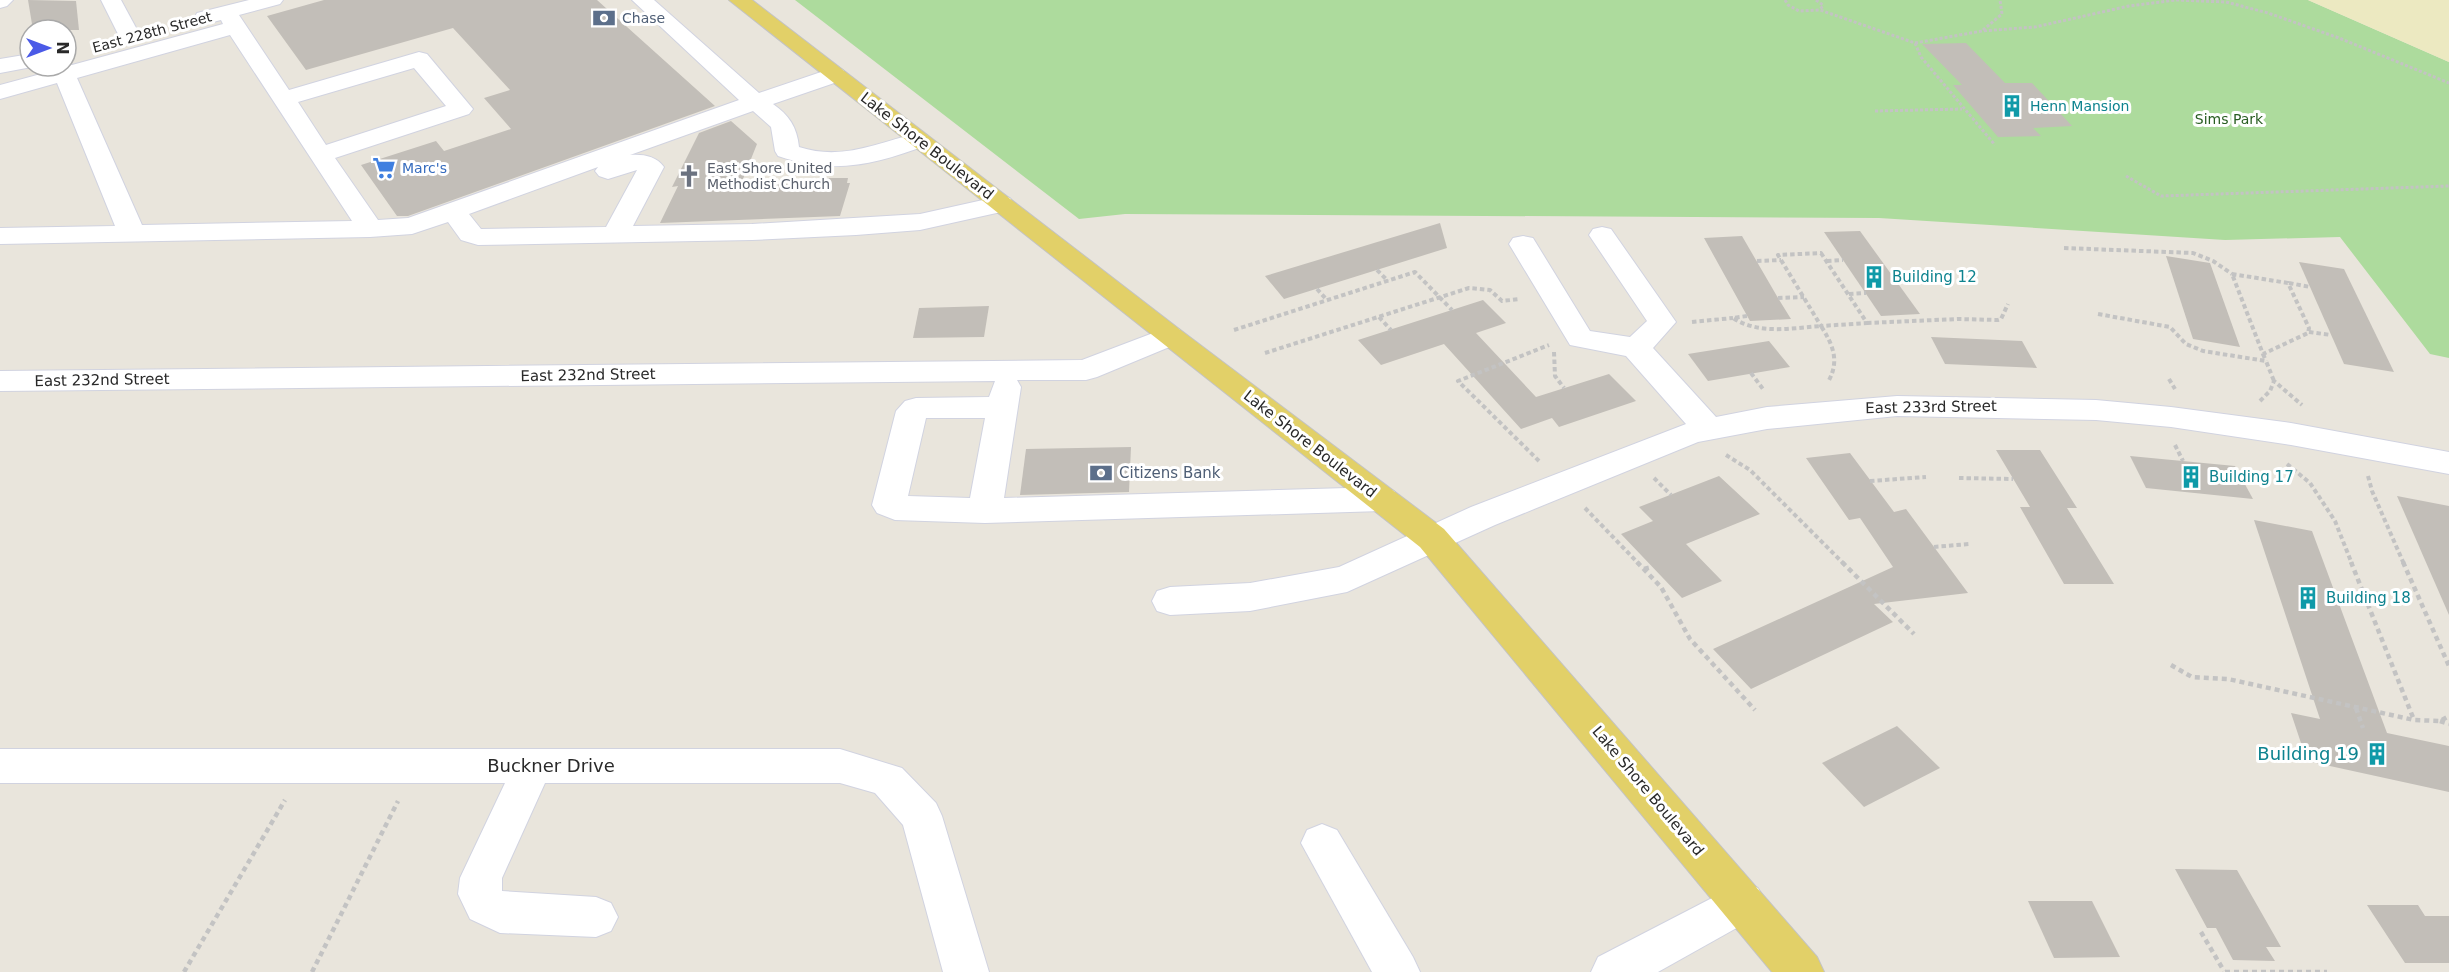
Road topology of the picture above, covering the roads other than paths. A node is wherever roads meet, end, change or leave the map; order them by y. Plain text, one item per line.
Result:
1 (111, 0) edge
2 (273, 0) edge
3 (642, 0) edge
4 (739, 0) edge
5 (234, 12) edge
6 (130, 38) junction
7 (78, 58) edge
8 (78, 60) edge
9 (18, 63) edge
10 (0, 66) edge
11 (835, 75) junction
12 (32, 78) edge
13 (70, 78) edge
14 (0, 92) edge
15 (283, 99) junction
16 (755, 102) junction
17 (918, 140) junction
18 (320, 154) junction
19 (1001, 204) junction
20 (458, 218) junction
21 (370, 229) junction
22 (132, 234) junction
23 (615, 235) junction
24 (1602, 235) dead end
25 (0, 236) edge
26 (1523, 244) dead end
27 (1169, 336) junction
28 (1636, 348) junction
29 (1009, 371) junction
30 (0, 381) edge
31 (1002, 407) junction
32 (1717, 442) junction
33 (2449, 463) edge
34 (1382, 500) junction
35 (985, 511) junction
36 (1432, 538) junction
37 (1170, 602) dead end
38 (0, 766) edge
39 (532, 766) junction
40 (1322, 843) dead end
41 (1743, 902) junction
42 (596, 917) dead end
43 (966, 972) edge
44 (1397, 972) edge
45 (1614, 972) edge
46 (1801, 972) edge

1 - 6 street
2 - 5 street, East 228th Street
3 - 16 street
4 - 11 main road, Lake Shore Boulevard
5 - 6 street, East 228th Street
5 - 8 street
5 - 15 street
6 - 7 street, East 228th Street
9 - 10 street
11 - 16 street
11 - 17 main road, Lake Shore Boulevard
12 - 14 street
13 - 22 street
15 - 18 street
15 - 18 street
16 - 17 street
16 - 20 street
17 - 19 main road, Lake Shore Boulevard
18 - 21 street
19 - 23 street
19 - 27 main road, Lake Shore Boulevard
20 - 21 street
20 - 23 street
20 - 23 street
21 - 22 street
22 - 25 street
24 - 28 street
26 - 28 street
27 - 29 street, East 232nd Street
27 - 34 main road, Lake Shore Boulevard
28 - 32 street
29 - 30 street, East 232nd Street
29 - 31 street
31 - 35 street
31 - 35 street
32 - 33 street, East 233rd Street
32 - 36 street, East 233rd Street
34 - 35 street
34 - 36 main road, Lake Shore Boulevard
36 - 37 street, East 233rd Street
36 - 41 main road, Lake Shore Boulevard
38 - 39 street, Buckner Drive
39 - 42 street
39 - 43 street, Buckner Drive
40 - 44 street
41 - 45 street
41 - 46 main road, Lake Shore Boulevard

